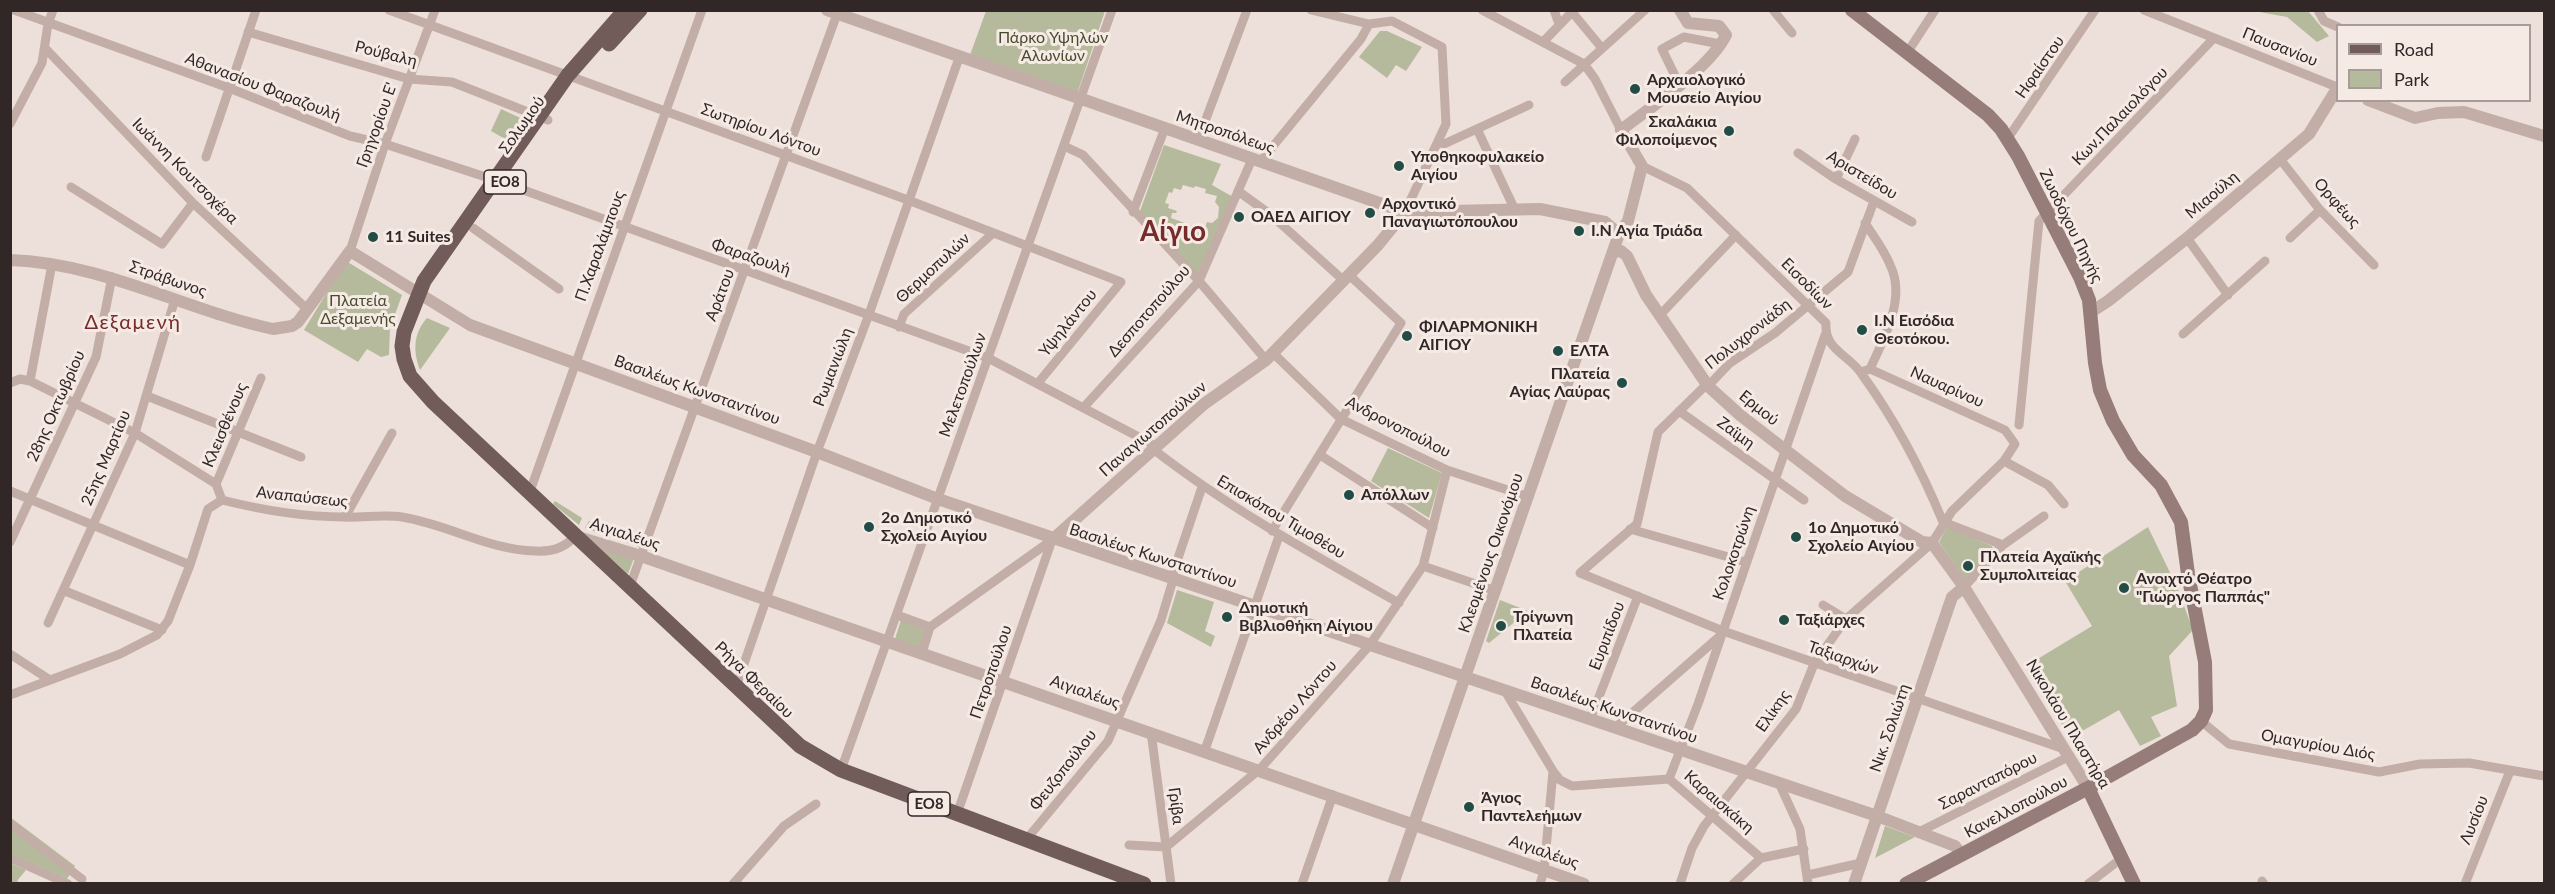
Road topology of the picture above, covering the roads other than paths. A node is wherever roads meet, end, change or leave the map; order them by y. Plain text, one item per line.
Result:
1 (14, 10) edge
2 (53, 10) edge
3 (256, 10) edge
4 (389, 10) edge
5 (435, 10) edge
6 (625, 10) edge
7 (640, 10) edge
8 (702, 10) edge
9 (1112, 10) edge
10 (1247, 10) edge
11 (1311, 10) edge
12 (1482, 10) edge
13 (1554, 10) edge
14 (1646, 10) edge
15 (1680, 10) edge
16 (1773, 10) edge
17 (1852, 10) edge
18 (1935, 10) edge
19 (2095, 10) edge
20 (2144, 10) edge
21 (2318, 10) edge
22 (1573, 11) edge
23 (832, 12) edge
24 (48, 24) junction
25 (1369, 24) junction
26 (1559, 24) junction
27 (430, 25) junction
28 (2336, 27) edge
29 (248, 32) junction
30 (1792, 33) dead end
31 (2214, 38) junction
32 (1543, 42) junction
33 (1720, 44) junction
34 (1601, 47) junction
35 (46, 49) junction
36 (1906, 53) junction
37 (959, 58) junction
38 (1584, 64) junction
39 (573, 76) junction
40 (410, 79) junction
41 (1565, 82) dead end
42 (1680, 86) junction
43 (2336, 87) edge
44 (229, 88) junction
45 (2336, 89) edge
46 (1080, 100) junction
47 (2373, 102) edge
48 (1529, 105) dead end
49 (664, 110) junction
50 (544, 118) junction
51 (10, 124) edge
52 (1165, 128) junction
53 (1477, 129) junction
54 (1621, 130) junction
55 (2544, 136) edge
56 (2008, 138) junction
57 (1855, 139) dead end
58 (1198, 140) junction
59 (1438, 142) junction
60 (385, 144) junction
61 (1064, 146) junction
62 (1798, 153) dead end
63 (786, 156) junction
64 (206, 157) dead end
65 (2280, 159) junction
66 (1256, 160) junction
67 (1642, 166) junction
68 (1836, 179) junction
69 (499, 182) junction
70 (71, 187) dead end
71 (1238, 191) junction
72 (909, 200) junction
73 (1874, 201) junction
74 (193, 203) junction
75 (1514, 208) junction
76 (2320, 210) junction
77 (1134, 212) junction
78 (1405, 212) junction
79 (2047, 215) junction
80 (1912, 222) dead end
81 (1865, 223) junction
82 (473, 228) junction
83 (623, 228) junction
84 (992, 234) junction
85 (1619, 234) junction
86 (1736, 235) junction
87 (2187, 238) junction
88 (2290, 238) dead end
89 (1028, 247) junction
90 (350, 251) junction
91 (1614, 252) junction
92 (10, 260) edge
93 (2265, 261) dead end
94 (52, 264) junction
95 (2374, 265) dead end
96 (745, 270) junction
97 (1345, 277) junction
98 (112, 278) junction
99 (1198, 281) junction
100 (1121, 282) joint
101 (560, 289) dead end
102 (421, 295) junction
103 (2228, 295) junction
104 (175, 299) junction
105 (1808, 306) junction
106 (307, 309) junction
107 (2091, 312) junction
108 (1660, 315) junction
109 (868, 317) junction
110 (899, 327) junction
111 (1825, 334) junction
112 (2183, 334) dead end
113 (1269, 356) junction
114 (988, 358) junction
115 (574, 362) junction
116 (1865, 371) junction
117 (261, 378) dead end
118 (30, 381) junction
119 (12, 382) edge
120 (416, 383) joint
121 (1038, 383) junction
122 (1707, 385) junction
123 (147, 396) junction
124 (74, 403) junction
125 (693, 406) junction
126 (1084, 407) junction
127 (1681, 409) junction
128 (1341, 419) junction
129 (2019, 425) dead end
130 (238, 433) junction
131 (392, 433) dead end
132 (135, 434) junction
133 (1155, 448) junction
134 (1785, 450) junction
135 (817, 452) junction
136 (1320, 455) junction
137 (301, 457) dead end
138 (2004, 461) junction
139 (1447, 470) junction
140 (1775, 479) junction
141 (216, 484) junction
142 (1202, 487) junction
143 (10, 491) edge
144 (529, 494) junction
145 (1529, 497) junction
146 (30, 499) junction
147 (938, 499) junction
148 (222, 500) junction
149 (1804, 500) dead end
150 (2064, 504) dead end
151 (2044, 516) dead end
152 (345, 518) junction
153 (1943, 522) junction
154 (94, 526) junction
155 (1433, 528) junction
156 (1630, 529) junction
157 (1275, 533) junction
158 (575, 536) junction
159 (1052, 540) junction
160 (10, 542) edge
161 (1932, 543) junction
162 (2003, 544) junction
163 (641, 556) junction
164 (1746, 562) junction
165 (190, 566) junction
166 (1423, 566) junction
167 (1172, 580) junction
168 (630, 586) junction
169 (1964, 587) junction
170 (65, 591) junction
171 (1496, 591) junction
172 (1638, 596) junction
173 (767, 599) junction
174 (1399, 603) junction
175 (1823, 605) dead end
176 (1254, 607) junction
177 (897, 615) junction
178 (1846, 619) junction
179 (48, 622) dead end
180 (930, 627) junction
181 (162, 630) junction
182 (1723, 633) junction
183 (888, 641) junction
184 (1370, 646) junction
185 (922, 653) junction
186 (10, 654) edge
187 (1814, 664) junction
188 (1466, 678) junction
189 (50, 680) junction
190 (1004, 681) junction
191 (736, 687) junction
192 (1505, 691) junction
193 (10, 695) edge
194 (1917, 699) junction
195 (1116, 720) junction
196 (1590, 720) junction
197 (2201, 721) junction
198 (1615, 728) junction
199 (1151, 732) junction
200 (1205, 750) junction
201 (1681, 750) junction
202 (2068, 753) junction
203 (1260, 769) junction
204 (841, 770) junction
205 (1553, 771) junction
206 (2510, 771) junction
207 (1747, 772) junction
208 (2544, 776) edge
209 (1669, 779) junction
210 (1779, 783) junction
211 (2088, 788) junction
212 (1333, 795) junction
213 (816, 804) dead end
214 (957, 814) junction
215 (1712, 815) junction
216 (1877, 816) junction
217 (10, 824) edge
218 (1414, 824) junction
219 (1919, 832) junction
220 (1025, 841) junction
221 (1129, 845) dead end
222 (1166, 847) junction
223 (1804, 849) junction
224 (1961, 854) junction
225 (10, 858) edge
226 (1761, 858) junction
227 (2122, 858) junction
228 (1861, 863) junction
229 (1544, 870) junction
230 (1808, 879) edge
231 (1926, 879) edge
232 (83, 882) edge
233 (2468, 883) edge
234 (68, 884) edge
235 (733, 884) edge
236 (1144, 884) edge
237 (1171, 884) edge
238 (1302, 884) edge
239 (1393, 884) edge
240 (1540, 884) edge
241 (1584, 884) edge
242 (1680, 884) edge
243 (1733, 884) edge
244 (1854, 884) edge
245 (1906, 884) edge
246 (2088, 884) edge
247 (2134, 884) edge

1 - 24 street, Αθανασίου Φαραζουλή
2 - 24 street
3 - 29 street
4 - 27 street, Σωτηρίου Λόντου
5 - 27 street, Γρηγορίου Ε'
6 - 39 main road, Σολωμού / ΕΟ8
7 - 39 main road, Σολωμού / ΕΟ8
8 - 49 street, Π.Χαραλάμπους
9 - 46 street, Μελετοπούλων
10 - 58 street
11 - 25 street
12 - 32 street
13 - 26 street
14 - 34 street
15 - 33 street
16 - 30 street
17 - 36 main road, Ζωοδόχου Πηγής
18 - 36 street
19 - 56 street, Ηφαίστου
20 - 31 street, Παυσανίου
21 - 28 street
22 - 26 street
22 - 34 street
23 - 37 street, Μητροπόλεως
23 - 63 street, Αράτου
24 - 35 street
24 - 44 street, Αθανασίου Φαραζουλή
25 - 59 street
25 - 66 street, Δεσποτοπούλου
26 - 32 street
27 - 39 street, Σωτηρίου Λόντου
27 - 40 street, Γρηγορίου Ε'
29 - 40 street, Ρούβαλη
29 - 44 street
31 - 43 street, Παυσανίου
31 - 79 street, Κων.Παλαιολόγου
32 - 38 street
33 - 42 street
33 - 42 street
34 - 38 street
35 - 51 street
35 - 74 street, Ιωάννη Κουτσοχέρα
36 - 56 main road, Ζωοδόχου Πηγής
37 - 46 street, Μητροπόλεως
37 - 72 street, Ρωμανιώλη
38 - 41 street
38 - 54 street
39 - 49 street, Σωτηρίου Λόντου
39 - 50 main road, Σολωμού / ΕΟ8
40 - 50 street, Ρούβαλη
40 - 60 street, Γρηγορίου Ε'
42 - 54 street
44 - 60 street, Αθανασίου Φαραζουλή
44 - 64 street
45 - 65 street, Μιαούλη
46 - 52 street, Μητροπόλεως
46 - 61 street, Μελετοπούλων
47 - 55 street
48 - 53 street
49 - 63 street, Σωτηρίου Λόντου
49 - 83 street, Π.Χαραλάμπους
50 - 69 main road, Σολωμού / ΕΟ8
52 - 58 street, Μητροπόλεως
52 - 77 street
53 - 59 street
53 - 75 street
54 - 67 street
56 - 79 main road, Ζωοδόχου Πηγής
57 - 68 street
58 - 66 street, Μητροπόλεως
59 - 78 street
60 - 69 street, Αθανασίου Φαραζουλή
60 - 90 street, Γρηγορίου Ε'
61 - 77 street, Ανδρονοπούλου
61 - 89 street, Μελετοπούλων
62 - 68 street, Αριστείδου
63 - 72 street, Σωτηρίου Λόντου
63 - 96 street, Αράτου
65 - 76 street, Ορφέως
65 - 87 street, Μιαούλη
66 - 71 street, Δεσποτοπούλου
66 - 78 street, Μητροπόλεως
67 - 85 street
67 - 86 street, Εισοδίων
68 - 73 street, Αριστείδου
69 - 82 main road, Σολωμού / ΕΟ8
69 - 83 street, Φαραζουλή
69 - 102 main road, Σολωμού / ΕΟ8
70 - 74 street
71 - 97 street
71 - 99 street, Δεσποτοπούλου
72 - 84 street, Σωτηρίου Λόντου
72 - 109 street, Ρωμανιώλη
73 - 80 street, Αριστείδου
73 - 81 street
74 - 106 street, Ιωάννη Κουτσοχέρα
75 - 78 street, Μητροπόλεως
75 - 85 street, Μητροπόλεως
76 - 88 street
76 - 95 street, Ορφέως
77 - 99 street, Ανδρονοπούλου
78 - 97 street, Παναγιωτοπούλων
79 - 107 main road, Ζωοδόχου Πηγής
79 - 129 street
81 - 105 street
81 - 116 street
82 - 101 street
82 - 102 main road, Σολωμού / ΕΟ8
83 - 96 street, Φαραζουλή
83 - 115 street, Π.Χαραλάμπους
84 - 89 street, Σωτηρίου Λόντου
84 - 110 street, Θερμοπυλών
85 - 91 street, Κλεομένους Οικονόμου
86 - 105 street, Εισοδίων
86 - 108 street
87 - 103 street
87 - 107 street, Μιαούλη
89 - 100 street, Σωτηρίου Λόντου
89 - 114 street, Μελετοπούλων
90 - 102 street, Βασιλέως Κωνσταντίνου
90 - 106 street, Στράβωνος
91 - 108 street, Ερμού
91 - 145 street, Κλεομένους Οικονόμου
92 - 94 street, Στράβωνος
93 - 103 street
94 - 98 street, Στράβωνος
94 - 118 street
96 - 109 street, Φαραζουλή
96 - 125 street, Αράτου
97 - 113 street, Παναγιωτοπούλων
97 - 128 street
98 - 104 street, Στράβωνος
98 - 124 street, 28ης Οκτωβρίου
99 - 113 street, Ανδρονοπούλου
99 - 126 street, Δεσποτοπούλου
100 - 121 street, Υψηλάντου
102 - 115 street, Βασιλέως Κωνσταντίνου
102 - 120 main road, Σολωμού / ΕΟ8
103 - 112 street
104 - 106 street, Στράβωνος
104 - 123 street, 25ης Μαρτίου
105 - 111 street, Εισοδίων
105 - 122 street, Πολυχρονιάδη
107 - 197 main road, Ζωοδόχου Πηγής
108 - 122 street, Ερμού
109 - 110 street, Φαραζουλή
109 - 135 street, Ρωμανιώλη
110 - 114 street, Φαραζουλή
111 - 116 street, Εισοδίων
111 - 134 street, Κολοκοτρώνη
113 - 128 street, Ανδρονοπούλου
113 - 133 street, Παναγιωτοπούλων
114 - 121 street, Επισκόπου Τιμοθέου
114 - 147 street, Μελετοπούλων
115 - 125 street, Βασιλέως Κωνσταντίνου
115 - 144 street, Π.Χαραλάμπους
116 - 138 street, Ναυαρίνου
116 - 153 street, Εισοδίων
117 - 130 street, Κλεισθένους
118 - 119 street
118 - 124 street
120 - 144 main road, Ρήγα Φεραίου / ΕΟ8
121 - 126 street, Επισκόπου Τιμοθέου
122 - 127 street, Πολυχρονιάδη
122 - 134 street, Ερμού
123 - 130 street
123 - 132 street, 25ης Μαρτίου
124 - 132 street
124 - 146 street, 28ης Οκτωβρίου
125 - 135 street, Βασιλέως Κωνσταντίνου
125 - 163 street, Αράτου
126 - 133 street, Επισκόπου Τιμοθέου
127 - 140 street, Ζαϊμη
127 - 156 street, Πολυχρονιάδη
128 - 136 street
128 - 139 street, Ανδρονοπούλου
130 - 137 street
130 - 141 street, Κλεισθένους
131 - 152 street
132 - 141 street
132 - 154 street, 25ης Μαρτίου
133 - 142 street, Επισκόπου Τιμοθέου
133 - 159 street, Παναγιωτοπούλων
134 - 140 street, Κολοκοτρώνη
134 - 161 street, Ερμού
135 - 147 street, Βασιλέως Κωνσταντίνου
135 - 173 street, Ρωμανιώλη
136 - 155 street
136 - 157 street
138 - 150 street
138 - 153 street
139 - 145 street, Ανδρονοπούλου
139 - 155 street, Ανδρέου Λόντου
140 - 149 street, Ζαϊμη
140 - 164 street, Κολοκοτρώνη
141 - 148 street
142 - 157 street, Επισκόπου Τιμοθέου
142 - 167 street, Φευζοπούλου
143 - 146 street
144 - 158 main road, Ρήγα Φεραίου / ΕΟ8
145 - 171 street, Κλεομένους Οικονόμου
146 - 154 street
146 - 160 street, 28ης Οκτωβρίου
147 - 159 street, Βασιλέως Κωνσταντίνου
147 - 177 street, Μελετοπούλων
148 - 152 street, Αναπαύσεως
148 - 165 street
151 - 162 street
152 - 158 street, Αναπαύσεως
153 - 161 street
153 - 162 street
154 - 165 street
154 - 170 street, 25ης Μαρτίου
155 - 166 street, Ανδρέου Λόντου
156 - 164 street
156 - 172 street, Ταξιαρχών
157 - 174 street, Επισκόπου Τιμοθέου
157 - 176 street
158 - 163 street, Αιγιαλέως
158 - 168 main road, Ρήγα Φεραίου / ΕΟ8
159 - 167 street, Βασιλέως Κωνσταντίνου
159 - 180 street, Παναγιωτοπούλων
159 - 190 street, Πετροπούλου
161 - 169 street, Νικολάου Πλαστήρα
161 - 178 street, Ελίκης
162 - 169 street
163 - 168 street, Αράτου
163 - 173 street, Αιγιαλέως
164 - 182 street, Κολοκοτρώνη
165 - 181 street
166 - 171 street
166 - 174 street, Ανδρέου Λόντου
167 - 176 street, Βασιλέως Κωνσταντίνου
167 - 195 street, Φευζοπούλου
168 - 191 main road, Ρήγα Φεραίου / ΕΟ8
169 - 194 street, Νικ. Σολιώτη
169 - 202 street, Νικολάου Πλαστήρα
170 - 179 street, 25ης Μαρτίου
170 - 181 street
171 - 188 street, Κλεομένους Οικονόμου
172 - 182 street, Ταξιαρχών
172 - 196 street, Ευριπίδου
173 - 183 street, Αιγιαλέως
173 - 191 street, Ρωμανιώλη
174 - 184 street, Ανδρέου Λόντου
175 - 178 street
176 - 184 street, Βασιλέως Κωνσταντίνου
176 - 200 street
177 - 180 street
177 - 183 street, Μελετοπούλων
178 - 187 street, Ελίκης
180 - 185 street
181 - 189 street
182 - 187 street, Ταξιαρχών
182 - 198 street
182 - 201 street, Κολοκοτρώνη
183 - 185 street, Αιγιαλέως
183 - 204 street, Μελετοπούλων
184 - 188 street, Βασιλέως Κωνσταντίνου
184 - 203 street, Ανδρέου Λόντου
185 - 190 street, Αιγιαλέως
186 - 189 street
187 - 194 street, Ταξιαρχών
187 - 207 street, Ελίκης
188 - 192 street, Βασιλέως Κωνσταντίνου
188 - 218 street, Κλεομένους Οικονόμου
189 - 193 street
190 - 195 street, Αιγιαλέως
190 - 214 street, Πετροπούλου
191 - 204 main road, Ρήγα Φεραίου / ΕΟ8
192 - 196 street, Βασιλέως Κωνσταντίνου
192 - 205 street
194 - 202 street, Ταξιαρχών
194 - 216 street, Νικ. Σολιώτη
195 - 199 street, Αιγιαλέως
195 - 220 street, Φευζοπούλου
196 - 198 street, Βασιλέως Κωνσταντίνου
197 - 206 street, Ομαγυρίου Διός
197 - 211 main road, Κανελλοπούλου
198 - 201 street, Βασιλέως Κωνσταντίνου
199 - 200 street, Αιγιαλέως
199 - 222 street, Γρίβα
200 - 203 street, Αιγιαλέως
201 - 207 street, Βασιλέως Κωνσταντίνου
201 - 209 street, Κολοκοτρώνη
202 - 211 street, Νικολάου Πλαστήρα
202 - 219 street, Σαρανταπόρου
203 - 212 street, Αιγιαλέως
203 - 222 street, Ανδρέου Λόντου
204 - 214 main road, Ρήγα Φεραίου / ΕΟ8
205 - 209 street, Καραισκάκη
205 - 229 street
206 - 208 street, Ομαγυρίου Διός
206 - 233 street, Λυσίου
207 - 210 street, Βασιλέως Κωνσταντίνου
207 - 215 street, Ελίκης
209 - 215 street, Καραισκάκη
210 - 216 street, Βασιλέως Κωνσταντίνου
210 - 223 street
211 - 224 main road, Κανελλοπούλου
211 - 227 main road, Νικολάου Πλαστήρα
212 - 218 street, Αιγιαλέως
212 - 238 street
213 - 235 street
214 - 220 main road, Ρήγα Φεραίου / ΕΟ8
215 - 226 street, Καραισκάκη
215 - 242 street, Ελίκης
216 - 219 street, Βασιλέως Κωνσταντίνου
216 - 228 street, Νικ. Σολιώτη
217 - 232 street
218 - 229 street, Αιγιαλέως
218 - 239 street, Κλεομένους Οικονόμου
219 - 224 street, Βασιλέως Κωνσταντίνου
220 - 236 main road, Ρήγα Φεραίου / ΕΟ8
221 - 222 street
222 - 237 street, Γρίβα
223 - 226 street
223 - 230 street
224 - 231 main road, Κανελλοπούλου
225 - 234 street
226 - 243 street
227 - 246 street
227 - 247 main road, Νικολάου Πλαστήρα
228 - 230 street
228 - 244 street, Νικ. Σολιώτη
229 - 240 street
229 - 241 street, Αιγιαλέως
231 - 245 main road, Κανελλοπούλου

